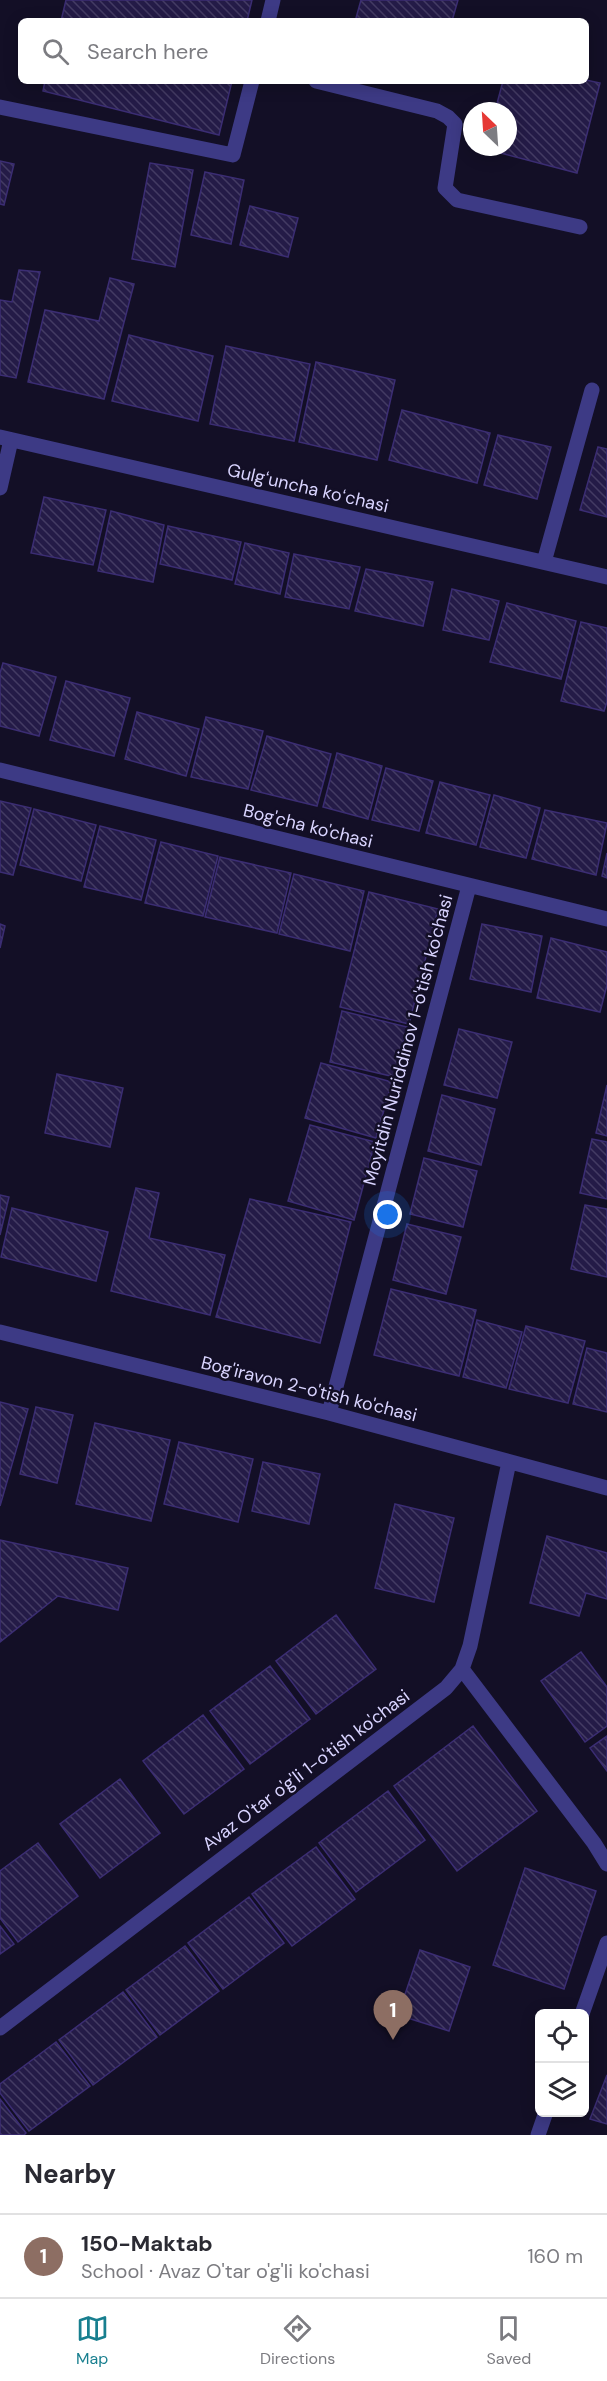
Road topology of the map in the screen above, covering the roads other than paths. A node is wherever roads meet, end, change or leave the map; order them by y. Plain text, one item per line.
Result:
1 (273, 0) edge
2 (269, 18) edge
3 (251, 84) edge
4 (328, 84) edge
5 (0, 107) edge
6 (580, 227) dead end
7 (592, 390) dead end
8 (5, 439) edge
9 (0, 488) edge
10 (544, 562) junction
11 (607, 577) edge
12 (0, 770) edge
13 (469, 886) junction
14 (607, 919) edge
15 (0, 1332) edge
16 (329, 1413) junction
17 (510, 1462) junction
18 (607, 1488) edge
19 (462, 1669) junction
20 (607, 1864) edge
21 (607, 1943) edge
22 (583, 2009) edge
23 (0, 2028) edge
24 (544, 2117) edge
25 (538, 2135) edge

1 - 2 street
3 - 5 street
4 - 6 street
7 - 10 street
8 - 9 street
8 - 10 street, Gulgʻuncha koʻchasi
10 - 11 street, Gulgʻuncha koʻchasi
12 - 13 street, Bog'cha ko'chasi
13 - 14 street, Bog'cha ko'chasi
13 - 16 street, Moyitdin Nuriddinov 1-o'tish ko'chasi
15 - 16 street, Bog'iravon 2-o'tish ko'chasi
16 - 17 street, Bog'iravon 2-o'tish ko'chasi
17 - 18 street, Bog'iravon 2-o'tish ko'chasi
17 - 19 street, Avaz O'tar o'g'li 1-o'tish ko'chasi
19 - 20 street
19 - 23 street, Avaz O'tar o'g'li 1-o'tish ko'chasi
21 - 22 street
24 - 25 street

